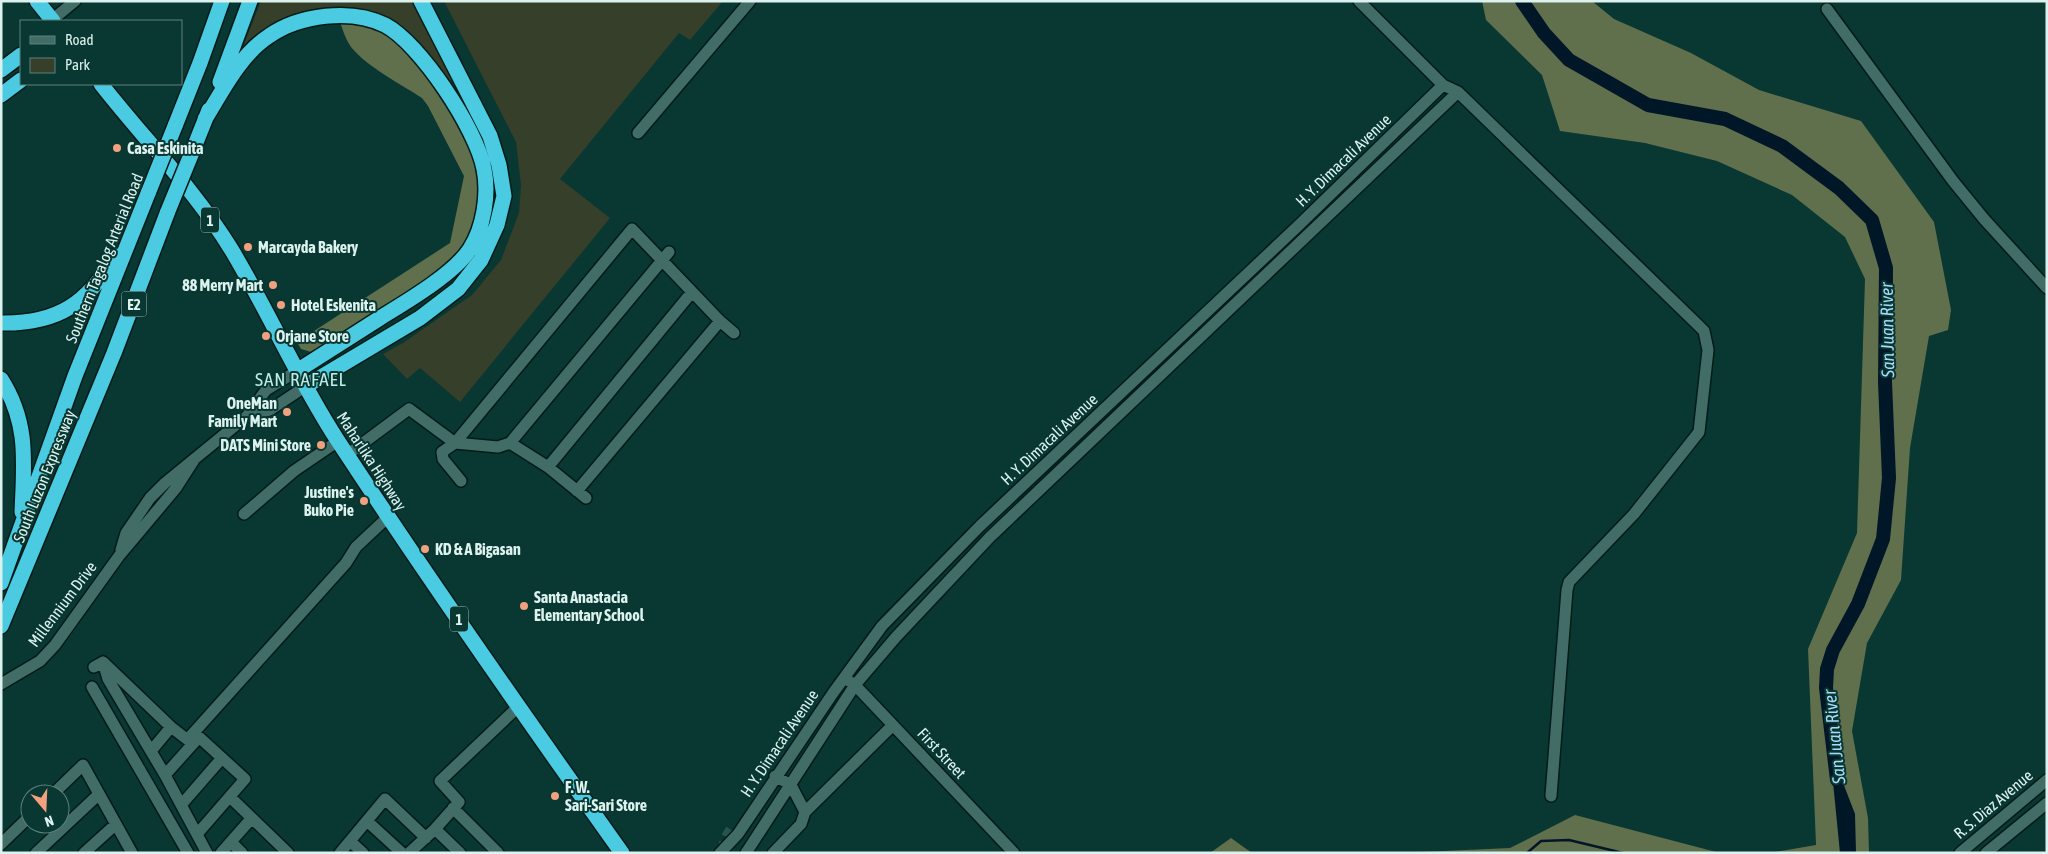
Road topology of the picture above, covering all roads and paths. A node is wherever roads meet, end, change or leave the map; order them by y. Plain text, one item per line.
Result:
1 (37, 1) edge
2 (75, 1) edge
3 (222, 1) edge
4 (250, 1) edge
5 (421, 1) edge
6 (750, 1) edge
7 (1359, 1) edge
8 (1827, 9) dead end
9 (52, 20) edge
10 (20, 56) edge
11 (1, 70) edge
12 (20, 81) edge
13 (102, 85) edge
14 (1442, 85) junction
15 (1458, 92) junction
16 (1, 95) edge
17 (205, 119) junction
18 (638, 133) dead end
19 (138, 220) junction
20 (665, 255) junction
21 (2047, 288) edge
22 (692, 292) junction
23 (720, 322) junction
24 (1, 323) edge
25 (734, 333) dead end
26 (297, 371) junction
27 (1, 379) edge
28 (306, 386) junction
29 (71, 387) joint
30 (266, 390) junction
31 (279, 404) junction
32 (246, 416) junction
33 (338, 441) junction
34 (455, 442) junction
35 (510, 443) junction
36 (348, 455) junction
37 (548, 467) junction
38 (462, 481) dead end
39 (244, 514) dead end
40 (388, 517) junction
41 (980, 526) junction
42 (21, 530) junction
43 (990, 537) junction
44 (1, 584) edge
45 (1, 626) edge
46 (844, 678) junction
47 (1, 684) edge
48 (855, 685) junction
49 (92, 687) dead end
50 (135, 691) junction
51 (124, 705) junction
52 (519, 706) junction
53 (893, 725) junction
54 (172, 727) junction
55 (190, 741) junction
56 (151, 751) junction
57 (222, 758) junction
58 (165, 775) junction
59 (775, 776) junction
60 (2047, 780) edge
61 (63, 784) edge
62 (791, 785) junction
63 (764, 793) junction
64 (98, 795) junction
65 (1551, 796) dead end
66 (230, 797) junction
67 (2047, 803) edge
68 (182, 804) junction
69 (453, 808) junction
70 (806, 812) junction
71 (251, 819) junction
72 (367, 821) junction
73 (801, 824) junction
74 (115, 825) junction
75 (20, 826) edge
76 (435, 829) junction
77 (731, 830) tunnel mouth
78 (198, 833) junction
79 (426, 838) junction
80 (350, 841) junction
81 (231, 842) junction
82 (1, 844) edge
83 (415, 851) edge
84 (130, 852) edge
85 (287, 852) edge
86 (36, 853) edge
87 (84, 853) edge
88 (188, 853) edge
89 (207, 853) edge
90 (221, 853) edge
91 (242, 853) edge
92 (340, 853) edge
93 (363, 853) edge
94 (402, 853) edge
95 (460, 853) edge
96 (498, 853) edge
97 (622, 853) edge
98 (720, 853) edge
99 (746, 853) edge
100 (763, 853) edge
101 (773, 853) edge
102 (1014, 853) edge
103 (1960, 853) edge
104 (1986, 853) edge

1 - 9 highway
2 - 9 street
3 - 19 highway, Southern Tagalog Arterial Road / E2, bridge
4 - 17 highway, E2
5 - 28 highway
6 - 18 street
7 - 14 street
8 - 21 street
10 - 11 highway
12 - 16 highway
13 - 26 highway, Maharlika Highway / 1
14 - 15 street
14 - 41 street, H. Y. Dimacali Avenue
15 - 43 street, H. Y. Dimacali Avenue
15 - 65 street
17 - 26 highway
17 - 45 highway, South Luzon Expressway / E2, bridge
19 - 24 highway
19 - 29 highway, Southern Tagalog Arterial Road / E2
20 - 22 street
20 - 34 street
20 - 35 street
22 - 23 street
22 - 37 street
23 - 25 street
23 - 37 street
26 - 28 highway, Maharlika Highway / 1
26 - 30 street, Millennium Drive
27 - 42 highway
28 - 31 street, Millennium Drive
28 - 33 highway, Maharlika Highway / 1
29 - 42 highway, South Luzon Expressway / E2
30 - 31 street
30 - 32 street, Millennium Drive
31 - 32 street, Millennium Drive
32 - 47 street, Millennium Drive
33 - 36 highway, Maharlika Highway / 1
33 - 39 street
34 - 35 street
34 - 36 street
34 - 38 street
35 - 37 street
36 - 40 highway, Maharlika Highway / 1
40 - 52 highway, Maharlika Highway / 1
40 - 55 street
41 - 43 street
41 - 46 street, H. Y. Dimacali Avenue
42 - 44 highway, South Luzon Expressway / E2
43 - 48 street, H. Y. Dimacali Avenue
46 - 48 street, First Street
46 - 59 street, H. Y. Dimacali Avenue
48 - 53 street, First Street
48 - 62 street, H. Y. Dimacali Avenue
49 - 88 street
50 - 51 street
50 - 51 street
50 - 54 street
51 - 56 street
52 - 69 street
52 - 97 highway, Maharlika Highway / 1
53 - 70 street
53 - 102 street, First Street
54 - 55 street
54 - 56 street
55 - 57 street
55 - 58 street
56 - 58 street
57 - 66 street
57 - 68 street
58 - 68 street
59 - 62 street
59 - 63 street, H. Y. Dimacali Avenue
60 - 103 street, R. S. Diaz Avenue
61 - 64 street
62 - 70 street
62 - 99 street, H. Y. Dimacali Avenue
63 - 77 street
63 - 98 street, H. Y. Dimacali Avenue
64 - 74 street
64 - 86 street
66 - 71 street
66 - 78 street
67 - 104 street, R. S. Diaz Avenue
68 - 78 street
69 - 76 street
69 - 96 street
70 - 73 street
71 - 81 street
71 - 85 street
72 - 79 street
72 - 80 street
72 - 94 street
73 - 100 street
73 - 101 street
74 - 84 street
74 - 87 street
75 - 82 street
76 - 79 street
76 - 95 street
78 - 89 street
79 - 83 street
80 - 92 street
80 - 93 street
81 - 90 street
81 - 91 street

